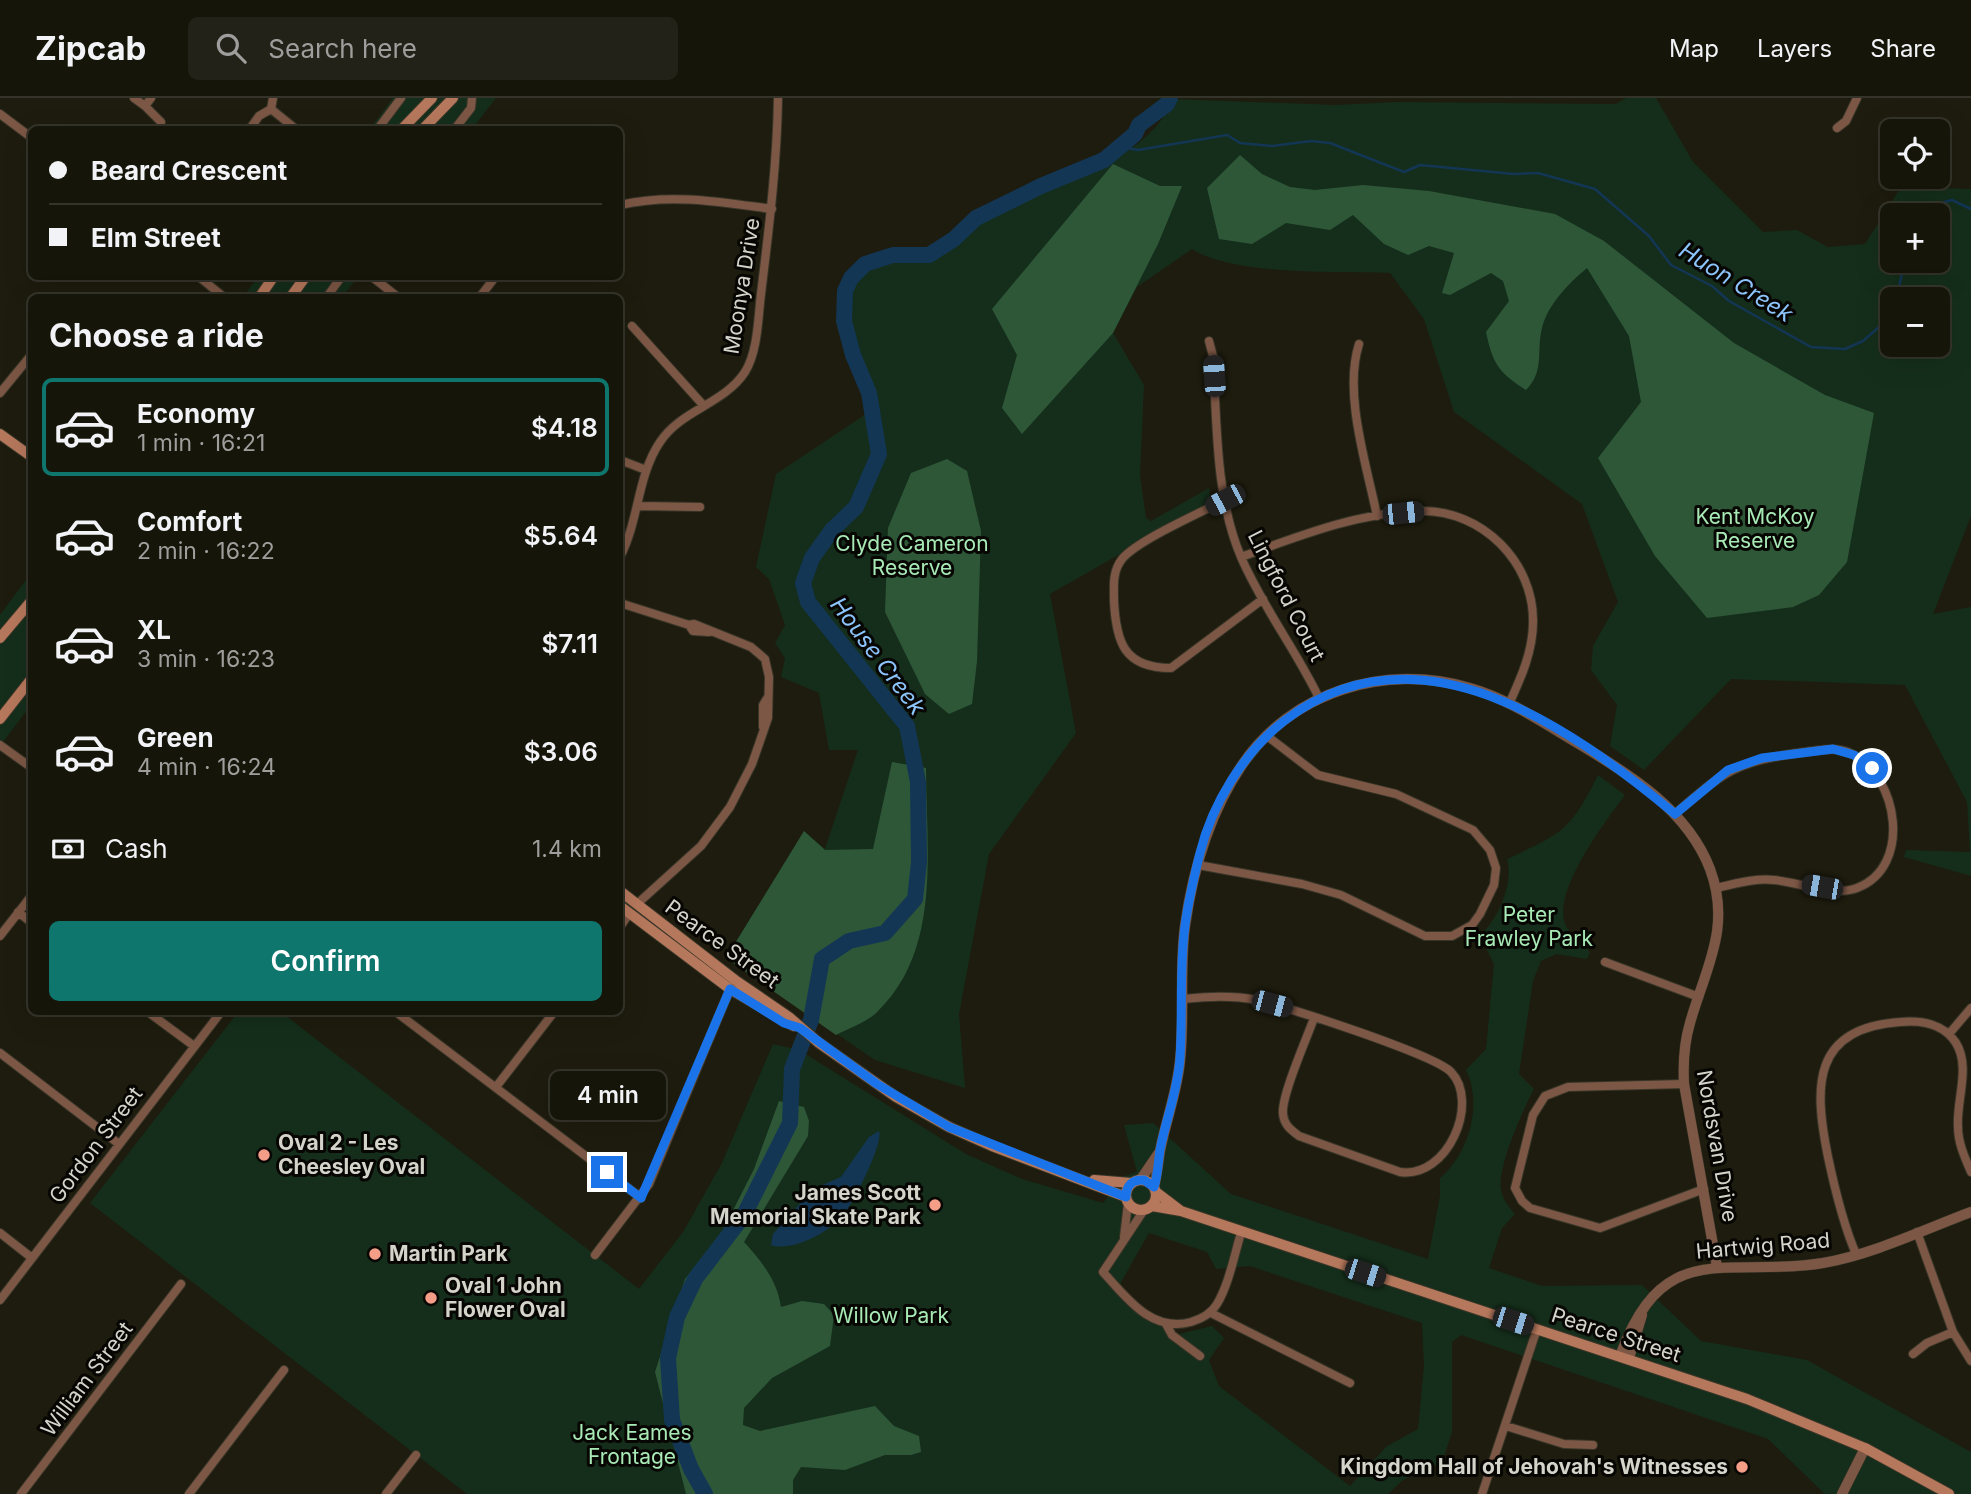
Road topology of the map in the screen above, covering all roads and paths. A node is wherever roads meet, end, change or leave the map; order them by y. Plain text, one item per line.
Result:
1 (134, 98) edge
2 (151, 98) edge
3 (274, 98) edge
4 (401, 98) edge
5 (432, 98) edge
6 (453, 98) edge
7 (472, 98) edge
8 (778, 98) edge
9 (1857, 98) edge
10 (145, 106) junction
11 (271, 109) junction
12 (0, 114) edge
13 (161, 122) dead end
14 (251, 126) edge
15 (292, 126) edge
16 (380, 126) edge
17 (405, 126) edge
18 (426, 126) edge
19 (457, 126) edge
20 (1837, 128) dead end
21 (28, 135) edge
22 (623, 205) edge
23 (772, 209) junction
24 (203, 280) edge
25 (376, 280) edge
26 (493, 280) edge
27 (220, 294) edge
28 (394, 294) edge
29 (482, 294) edge
30 (632, 326) dead end
31 (1209, 341) dead end
32 (1359, 344) dead end
33 (28, 359) edge
34 (0, 393) edge
35 (704, 406) junction
36 (0, 434) edge
37 (28, 454) edge
38 (623, 461) edge
39 (646, 470) junction
40 (1225, 500) junction
41 (639, 506) junction
42 (700, 507) dead end
43 (1377, 516) junction
44 (623, 549) edge
45 (1241, 557) junction
46 (1263, 599) junction
47 (623, 604) edge
48 (28, 605) edge
49 (0, 638) edge
50 (28, 683) edge
51 (1319, 698) junction
52 (1509, 704) junction
53 (0, 719) edge
54 (1266, 736) junction
55 (0, 745) edge
56 (28, 765) edge
57 (1675, 814) junction
58 (1198, 865) junction
59 (1716, 888) junction
60 (623, 893) edge
61 (28, 900) edge
62 (637, 904) junction
63 (623, 909) edge
64 (18, 912) junction
65 (629, 914) junction
66 (28, 920) edge
67 (623, 923) edge
68 (0, 936) edge
69 (1605, 962) dead end
70 (732, 985) junction
71 (1699, 997) junction
72 (1182, 999) junction
73 (1971, 1008) edge
74 (154, 1015) edge
75 (219, 1015) edge
76 (400, 1015) edge
77 (552, 1015) edge
78 (1314, 1018) junction
79 (1949, 1034) junction
80 (194, 1046) junction
81 (0, 1053) edge
82 (1684, 1084) junction
83 (496, 1087) junction
84 (119, 1144) junction
85 (1160, 1150) junction
86 (1971, 1172) edge
87 (1087, 1180) junction
88 (1136, 1181) junction
89 (1155, 1189) junction
90 (1704, 1189) junction
91 (641, 1198) junction
92 (1127, 1200) junction
93 (1148, 1208) junction
94 (1181, 1211) junction
95 (1971, 1212) edge
96 (1917, 1232) junction
97 (0, 1233) edge
98 (1241, 1233) junction
99 (1124, 1240) junction
100 (1856, 1254) junction
101 (595, 1255) dead end
102 (32, 1258) junction
103 (1717, 1267) junction
104 (181, 1284) dead end
105 (0, 1300) edge
106 (1211, 1312) junction
107 (1167, 1324) junction
108 (1537, 1329) junction
109 (1953, 1332) junction
110 (1913, 1354) dead end
111 (1200, 1356) dead end
112 (1625, 1357) junction
113 (1971, 1361) edge
114 (284, 1370) dead end
115 (1350, 1383) dead end
116 (1506, 1426) junction
117 (1593, 1445) dead end
118 (1866, 1448) junction
119 (416, 1455) dead end
120 (21, 1494) edge
121 (189, 1494) edge
122 (386, 1494) edge
123 (1482, 1494) edge
124 (1842, 1494) edge
125 (1948, 1494) edge

1 - 10 street
2 - 10 street
3 - 11 street
4 - 16 street
5 - 17 main road
6 - 18 main road
7 - 19 street
8 - 23 street, Moonya Drive
9 - 20 street
10 - 13 street
11 - 14 street
11 - 15 street
12 - 21 street
22 - 23 street
23 - 35 street, Moonya Drive
24 - 27 street
25 - 28 street
26 - 29 street
30 - 35 street
31 - 40 street, Lingford Court
32 - 43 street
33 - 34 street
35 - 39 street, Moonya Drive
36 - 37 main road
38 - 39 street
39 - 41 street, Moonya Drive
40 - 45 street, Lingford Court
40 - 46 street
41 - 42 street
41 - 44 street, Moonya Drive
43 - 45 street
43 - 52 street
45 - 46 street, Lingford Court
46 - 51 street, Lingford Court
47 - 62 street
48 - 49 main road
50 - 53 main road
51 - 52 street, Nordsvan Drive
51 - 54 street, Nordsvan Drive
52 - 57 street, Nordsvan Drive
54 - 58 street, Nordsvan Drive
54 - 58 street
55 - 56 street
57 - 59 street, Nordsvan Drive
57 - 59 street
58 - 72 street, Nordsvan Drive
59 - 71 street, Nordsvan Drive
60 - 62 main road, Pearce Street
61 - 64 street
62 - 65 main road
62 - 70 main road, Pearce Street
63 - 65 main road, Pearce Street
64 - 66 street
64 - 68 street
65 - 67 street
65 - 70 main road, Pearce Street
69 - 71 street
70 - 87 main road, Pearce Street
70 - 91 street
71 - 82 street, Nordsvan Drive
72 - 78 street
72 - 85 street, Nordsvan Drive
73 - 79 street
74 - 80 street
75 - 80 street, Gordon Street
76 - 83 street
77 - 83 street
78 - 78 street
79 - 86 street
79 - 100 street
80 - 84 street, Gordon Street
81 - 84 street
82 - 90 street, Nordsvan Drive
82 - 90 street
83 - 91 street
84 - 102 street, Gordon Street
85 - 88 street, Nordsvan Drive
85 - 89 street, Nordsvan Drive
87 - 88 main road, Pearce Street
87 - 92 main road, Pearce Street
88 - 89 main road, Pearce Street
88 - 92 main road
89 - 93 main road
89 - 94 main road, Pearce Street
90 - 103 street, Nordsvan Drive
91 - 101 street
92 - 93 main road, Pearce Street
92 - 99 street
93 - 94 main road, Pearce Street
93 - 99 street
94 - 98 main road, Pearce Street
95 - 96 street, Hartwig Road
96 - 100 street, Hartwig Road
96 - 109 street
97 - 102 street
98 - 106 street
98 - 108 main road, Pearce Street
99 - 107 street
100 - 103 street, Hartwig Road
102 - 105 street, Gordon Street
103 - 112 street, Hartwig Road
104 - 120 street, William Street
106 - 107 street
106 - 115 street
107 - 111 street
108 - 112 main road, Pearce Street
108 - 116 street
109 - 110 street
109 - 113 street
112 - 118 main road, Pearce Street
114 - 121 street
116 - 117 street
116 - 123 street
118 - 124 street
118 - 125 main road, Pearce Street
119 - 122 street

